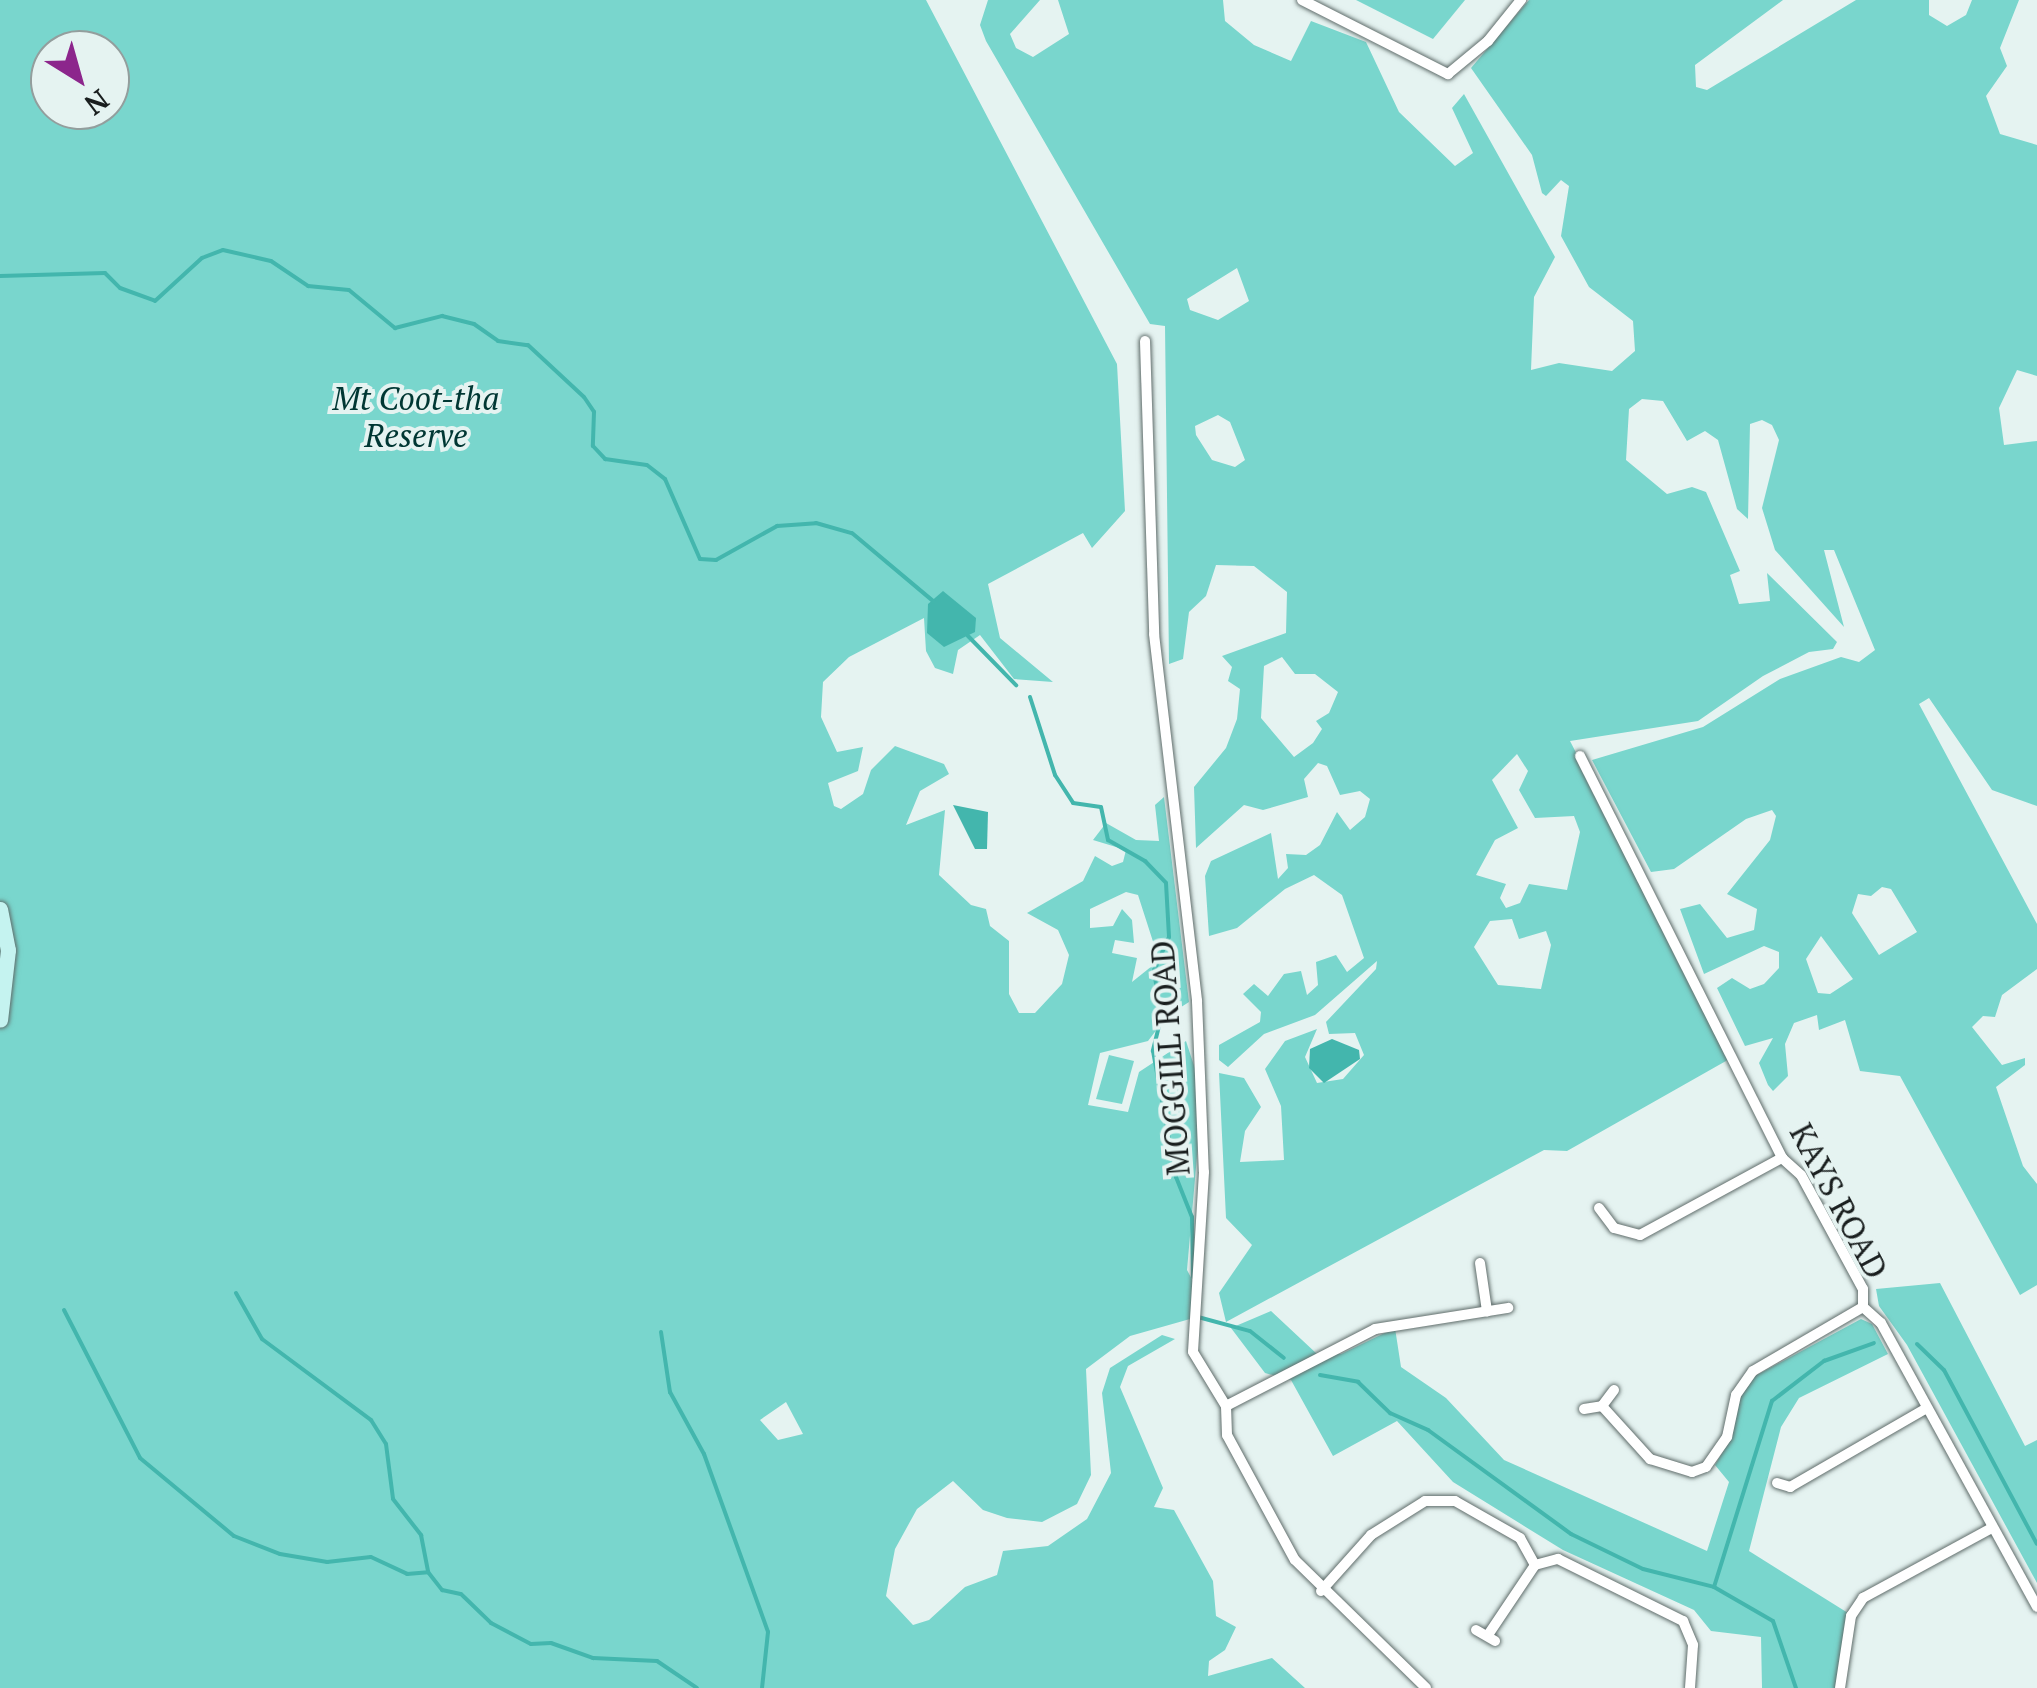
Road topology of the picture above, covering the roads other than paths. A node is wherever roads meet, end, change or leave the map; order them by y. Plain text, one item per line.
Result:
1 (1302, 0) edge
2 (1521, 0) edge
3 (1146, 341) dead end
4 (1580, 756) dead end
5 (0, 909) edge
6 (0, 1020) edge
7 (1782, 1158) junction
8 (1599, 1208) dead end
9 (1480, 1263) dead end
10 (1863, 1307) junction
11 (1508, 1308) dead end
12 (1487, 1311) junction
13 (1614, 1390) dead end
14 (1226, 1406) junction
15 (1602, 1406) junction
16 (1927, 1408) junction
17 (1584, 1409) dead end
18 (1778, 1483) dead end
19 (1992, 1528) junction
20 (1535, 1565) junction
21 (1322, 1592) junction
22 (2037, 1607) edge
23 (1486, 1635) dead end
24 (1426, 1688) edge
25 (1690, 1688) edge
26 (1840, 1688) edge

1 - 2 street
3 - 14 street, MOGGILL ROAD
4 - 7 street, KAYS ROAD
5 - 6 main road
7 - 8 street
7 - 10 street, KAYS ROAD
9 - 12 street
10 - 15 street
10 - 16 street, KAYS ROAD
11 - 12 street
12 - 14 street
13 - 15 street
14 - 21 street, MOGGILL ROAD
15 - 17 street
16 - 18 street
16 - 19 street, KAYS ROAD
19 - 22 street, KAYS ROAD
19 - 26 street
20 - 21 street
20 - 23 street
20 - 25 street
21 - 24 street, MOGGILL ROAD

